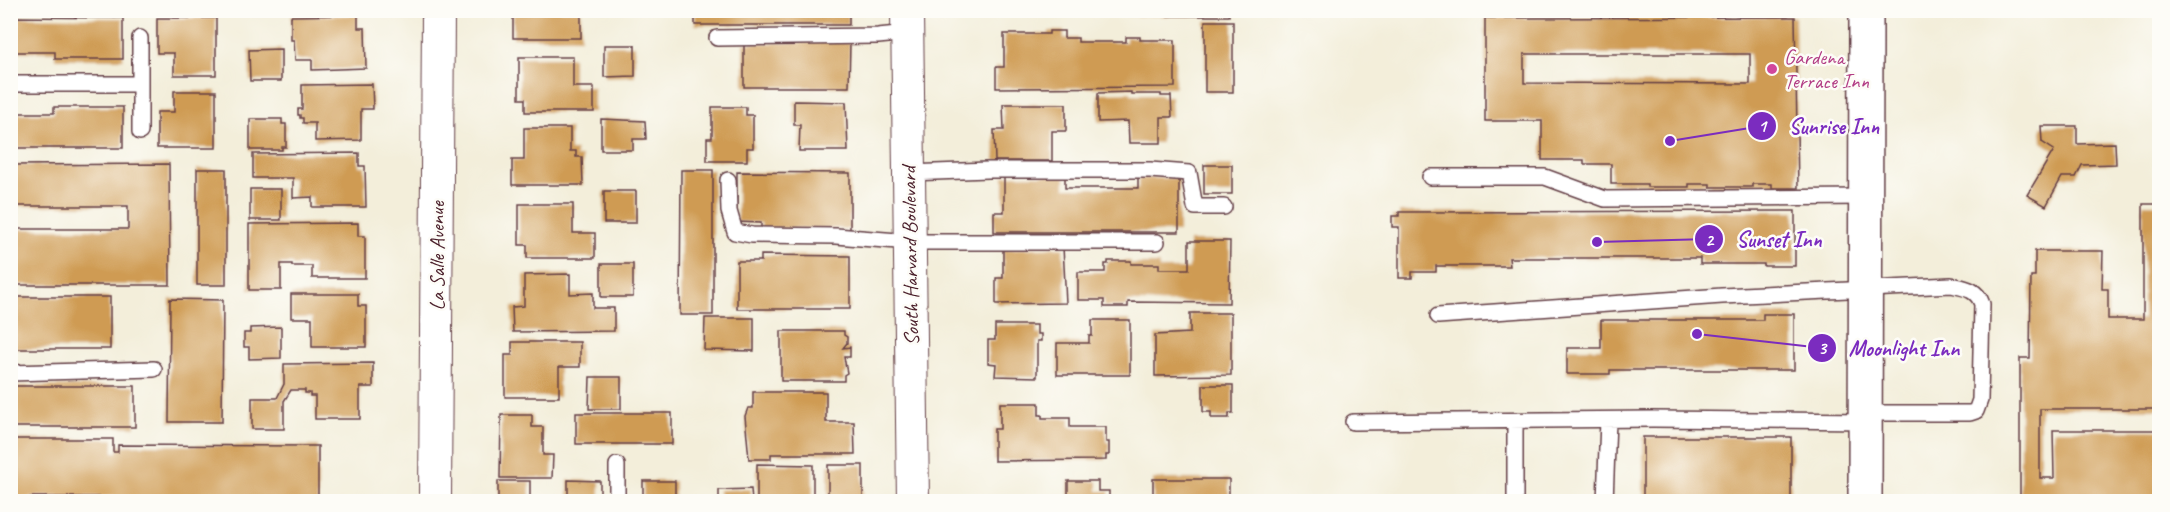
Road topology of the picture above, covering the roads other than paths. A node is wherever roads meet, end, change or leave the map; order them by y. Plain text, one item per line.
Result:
1 (438, 10) edge
2 (1866, 10) edge
3 (908, 22) edge
4 (140, 38) dead end
5 (717, 38) dead end
6 (10, 84) edge
7 (140, 84) junction
8 (140, 132) dead end
9 (909, 173) junction
10 (1430, 177) dead end
11 (728, 180) dead end
12 (1866, 197) junction
13 (1224, 207) dead end
14 (910, 242) junction
15 (1157, 242) dead end
16 (1866, 288) junction
17 (1438, 316) dead end
18 (154, 369) dead end
19 (10, 373) edge
20 (1866, 417) junction
21 (1608, 420) junction
22 (1515, 421) junction
23 (1353, 422) dead end
24 (616, 465) dead end
25 (435, 501) edge
26 (617, 501) edge
27 (913, 501) edge
28 (1515, 501) edge
29 (1605, 501) edge
30 (1866, 501) edge

1 - 25 street, La Salle Avenue
2 - 12 main road
3 - 5 lane
3 - 9 street, South Harvard Boulevard
4 - 7 lane
6 - 7 lane
7 - 8 lane
9 - 13 lane
9 - 14 street, South Harvard Boulevard
10 - 12 lane
11 - 14 lane
12 - 16 main road
14 - 15 lane
14 - 27 street, South Harvard Boulevard
16 - 17 lane
16 - 20 main road
16 - 20 lane
18 - 19 lane
20 - 21 lane
20 - 30 main road
21 - 22 lane
21 - 29 lane
22 - 23 lane
22 - 28 lane
24 - 26 lane

